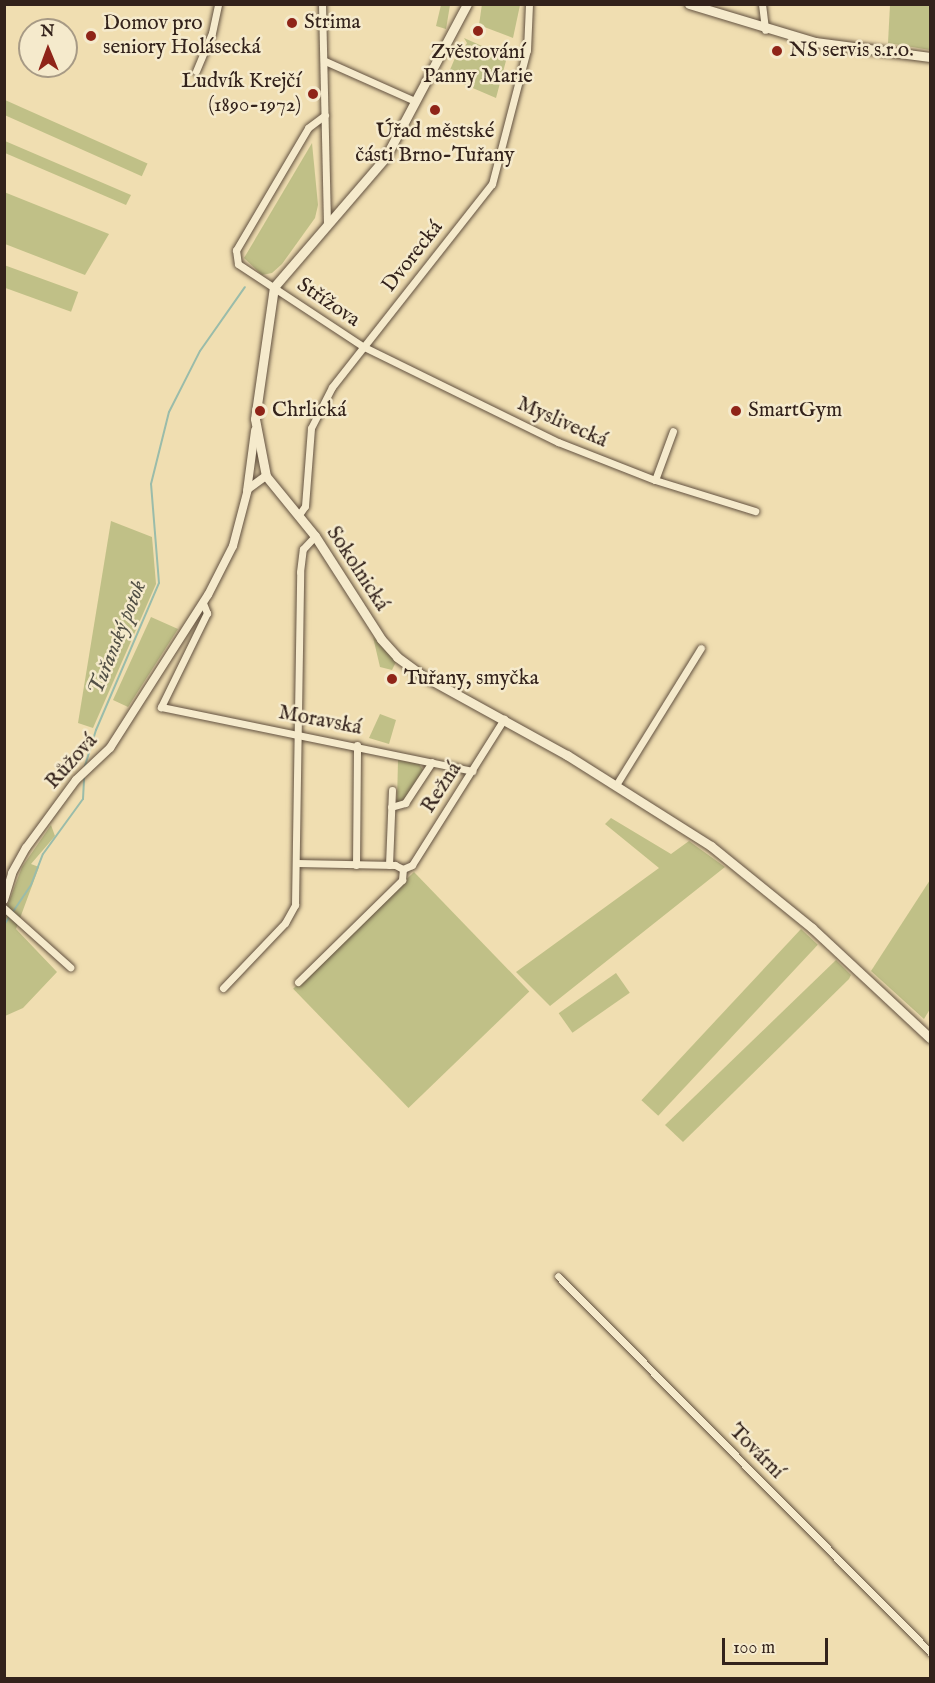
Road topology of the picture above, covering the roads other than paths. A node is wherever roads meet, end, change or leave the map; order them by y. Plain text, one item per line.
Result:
1 (218, 4) edge
2 (322, 4) edge
3 (459, 4) edge
4 (467, 4) edge
5 (529, 4) edge
6 (689, 4) edge
7 (762, 4) edge
8 (457, 24) junction
9 (765, 30) junction
10 (930, 57) edge
11 (325, 61) junction
12 (196, 71) dead end
13 (416, 101) junction
14 (325, 115) junction
15 (327, 225) junction
16 (274, 287) junction
17 (364, 346) junction
18 (673, 431) dead end
19 (255, 432) junction
20 (266, 477) junction
21 (655, 480) junction
22 (247, 492) junction
23 (755, 511) dead end
24 (298, 516) junction
25 (315, 536) junction
26 (203, 603) junction
27 (701, 648) dead end
28 (161, 707) joint
29 (504, 719) junction
30 (299, 735) junction
31 (357, 745) junction
32 (432, 762) junction
33 (472, 771) junction
34 (616, 785) junction
35 (392, 790) dead end
36 (391, 807) junction
37 (297, 863) junction
38 (356, 865) junction
39 (389, 865) junction
40 (403, 869) junction
41 (4, 900) edge
42 (4, 908) edge
43 (70, 967) dead end
44 (298, 982) dead end
45 (223, 988) dead end
46 (930, 1038) edge
47 (558, 1275) dead end
48 (930, 1652) edge

1 - 12 street
2 - 11 street
3 - 8 main road
4 - 8 main road
5 - 17 street, Dvorecká
6 - 9 main road
7 - 9 street
8 - 13 main road
9 - 10 main road
11 - 13 street
11 - 14 street
13 - 15 main road
14 - 15 street
14 - 16 street, Střížova
15 - 16 main road
16 - 17 street, Střížova
16 - 19 main road, Sokolnická
17 - 21 street, Myslivecká
17 - 24 street, Dvorecká
18 - 21 street
19 - 20 main road, Sokolnická
19 - 22 street, Růžová
20 - 22 street
20 - 24 main road, Sokolnická
21 - 23 street, Myslivecká
22 - 26 street, Růžová
24 - 25 main road, Sokolnická
25 - 29 main road, Sokolnická
25 - 30 street
26 - 28 street, Růžová
26 - 41 street, Růžová
27 - 34 street
28 - 30 street, Moravská
29 - 33 street, Režná
29 - 34 main road, Sokolnická
30 - 31 street, Moravská
30 - 37 street
31 - 32 street, Moravská
31 - 38 street
32 - 33 street, Moravská
32 - 36 street
33 - 40 street, Režná
34 - 46 main road, Sokolnická
35 - 36 street
36 - 39 street
37 - 38 street
37 - 45 street
38 - 39 street
39 - 40 street
40 - 44 street, Režná
42 - 43 street
47 - 48 street, Tovární

